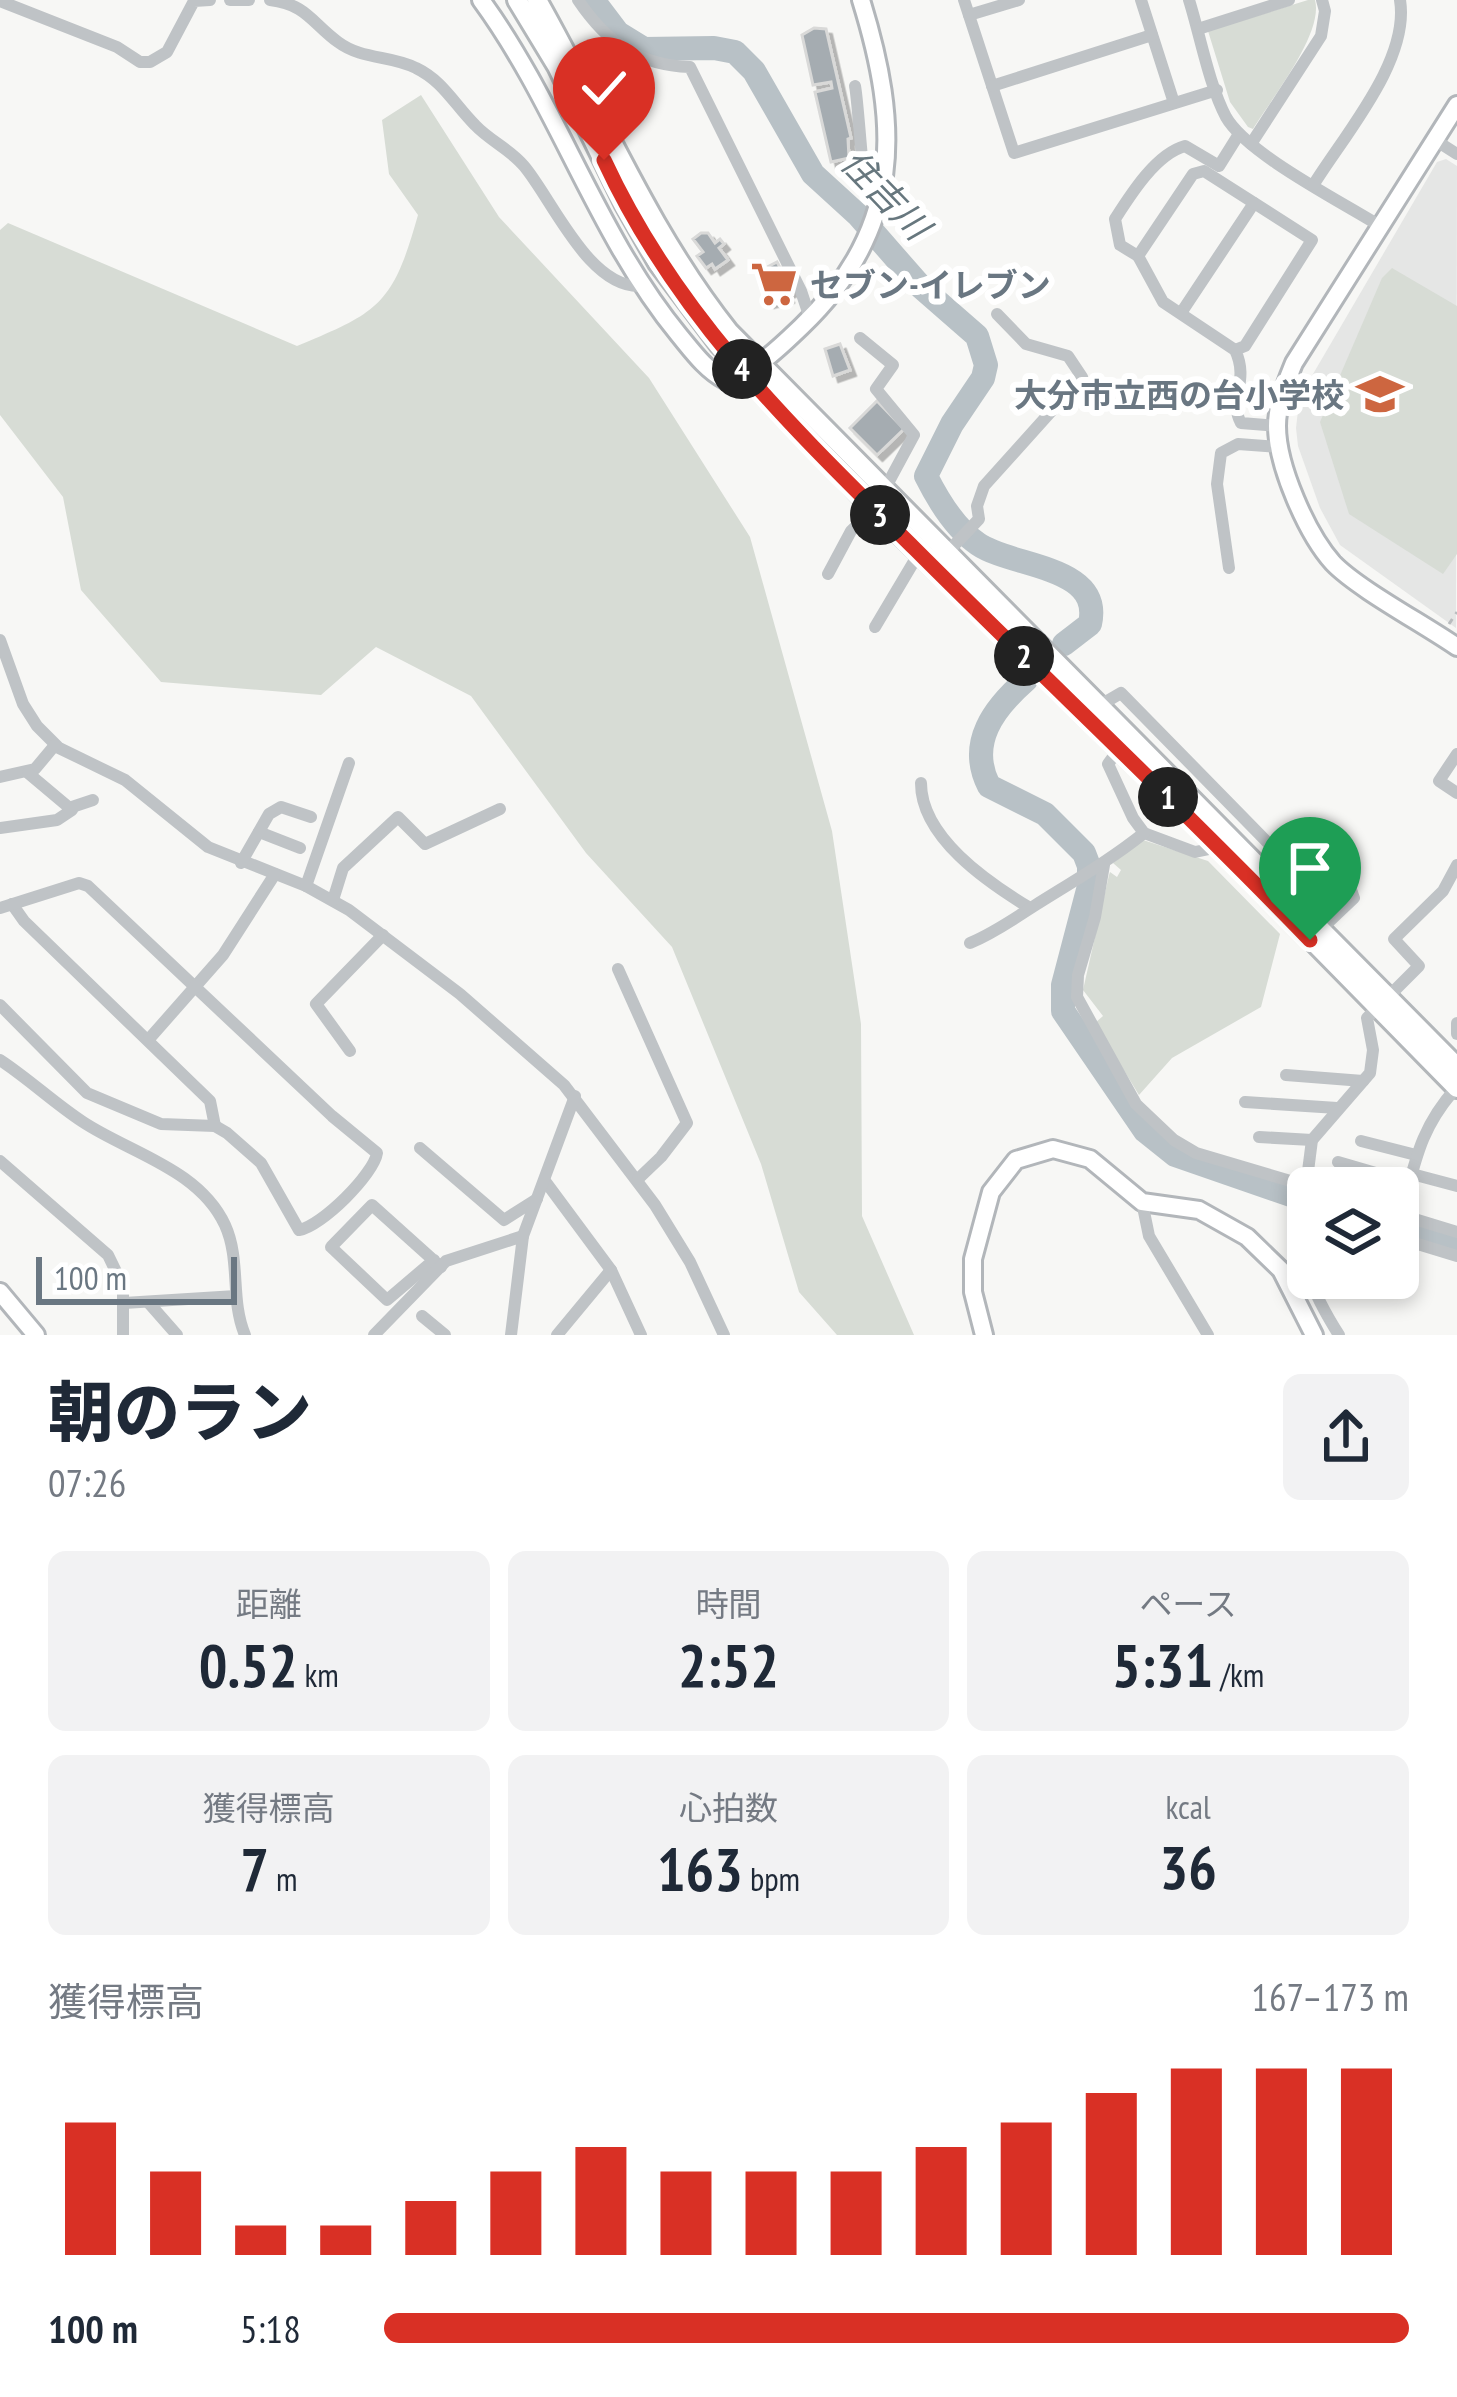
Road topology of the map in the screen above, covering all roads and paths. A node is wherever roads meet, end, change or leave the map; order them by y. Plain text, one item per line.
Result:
1 (210, 0) edge
2 (230, 0) edge
3 (248, 0) edge
4 (270, 0) edge
5 (481, 0) edge
6 (518, 0) edge
7 (537, 0) edge
8 (578, 0) edge
9 (861, 0) edge
10 (964, 0) edge
11 (1019, 0) edge
12 (1141, 0) edge
13 (1189, 0) edge
14 (1289, 0) edge
15 (1322, 0) edge
16 (1400, 0) edge
17 (0, 1) edge
18 (969, 15) junction
19 (1198, 29) junction
20 (1152, 35) junction
21 (855, 86) dead end
22 (992, 86) junction
23 (1217, 90) junction
24 (1174, 103) junction
25 (1457, 105) edge
26 (1245, 138) junction
27 (1435, 140) junction
28 (1457, 154) edge
29 (1313, 184) junction
30 (882, 187) junction
31 (1254, 203) junction
32 (1380, 226) junction
33 (1138, 256) junction
34 (641, 286) junction
35 (1180, 313) junction
36 (997, 314) dead end
37 (811, 317) junction
38 (860, 338) dead end
39 (1235, 350) junction
40 (752, 368) junction
41 (1277, 426) junction
42 (1280, 448) junction
43 (879, 500) junction
44 (939, 554) junction
45 (1228, 568) dead end
46 (827, 574) dead end
47 (875, 627) dead end
48 (0, 640) edge
49 (1457, 647) edge
50 (1093, 711) junction
51 (1124, 742) junction
52 (55, 745) junction
53 (1457, 754) edge
54 (350, 764) dead end
55 (28, 772) junction
56 (0, 777) edge
57 (921, 783) dead end
58 (1457, 793) edge
59 (93, 800) dead end
60 (73, 807) junction
61 (500, 809) dead end
62 (311, 818) dead end
63 (0, 829) edge
64 (259, 832) junction
65 (1144, 833) junction
66 (1219, 847) junction
67 (300, 848) dead end
68 (241, 863) junction
69 (1457, 866) edge
70 (1101, 867) junction
71 (274, 874) junction
72 (306, 886) junction
73 (333, 900) junction
74 (6, 906) edge
75 (1030, 908) junction
76 (383, 934) junction
77 (1316, 935) junction
78 (970, 943) dead end
79 (618, 969) dead end
80 (196, 988) junction
81 (1382, 1003) junction
82 (0, 1005) edge
83 (1457, 1023) edge
84 (1457, 1034) edge
85 (148, 1040) junction
86 (350, 1051) dead end
87 (0, 1060) edge
88 (1457, 1067) edge
89 (1286, 1075) dead end
90 (1363, 1082) junction
91 (1457, 1088) edge
92 (575, 1096) junction
93 (1245, 1102) dead end
94 (1337, 1108) junction
95 (215, 1126) junction
96 (1259, 1137) dead end
97 (1312, 1140) junction
98 (1361, 1141) dead end
99 (420, 1148) dead end
100 (1416, 1155) junction
101 (0, 1161) edge
102 (1338, 1162) dead end
103 (1310, 1167) edge
104 (1361, 1167) edge
105 (1413, 1167) edge
106 (638, 1179) junction
107 (1419, 1179) edge
108 (545, 1181) junction
109 (1287, 1181) edge
110 (1457, 1186) edge
111 (538, 1198) junction
112 (1142, 1202) junction
113 (1419, 1220) edge
114 (1457, 1232) edge
115 (523, 1236) junction
116 (1419, 1244) edge
117 (1457, 1256) edge
118 (437, 1264) junction
119 (610, 1270) junction
120 (0, 1292) edge
121 (236, 1295) junction
122 (1319, 1299) edge
123 (148, 1301) junction
124 (124, 1303) junction
125 (422, 1316) dead end
126 (36, 1335) edge
127 (123, 1335) edge
128 (177, 1335) edge
129 (245, 1335) edge
130 (374, 1335) edge
131 (445, 1335) edge
132 (511, 1335) edge
133 (557, 1335) edge
134 (641, 1335) edge
135 (724, 1335) edge
136 (984, 1335) edge
137 (1208, 1335) edge
138 (1314, 1335) edge
139 (1339, 1335) edge

1 - 17 street
2 - 3 street
4 - 34 street
5 - 34 street
6 - 40 main road
7 - 40 main road
8 - 37 street
9 - 30 street
10 - 18 street
11 - 18 street
12 - 20 street
13 - 19 street
14 - 19 street
15 - 26 street
16 - 29 street
18 - 22 street
19 - 23 street
20 - 22 street
20 - 24 street
21 - 30 street
22 - 24 street
23 - 24 street
23 - 26 street
25 - 27 street
26 - 29 street
26 - 33 street
27 - 28 street
27 - 32 street
29 - 32 street
30 - 37 street
31 - 33 street
31 - 35 street
31 - 39 street
32 - 41 street
33 - 35 street
34 - 40 street
35 - 39 street
36 - 44 street
37 - 40 street
38 - 43 street
39 - 41 street
40 - 43 main road
41 - 42 street
42 - 45 street
42 - 49 street
43 - 44 main road
43 - 44 main road
43 - 46 street
44 - 47 street
44 - 50 main road
48 - 52 street
50 - 51 main road
50 - 77 street
51 - 65 street
51 - 66 main road
51 - 77 main road
52 - 55 street
52 - 68 street
53 - 58 street
54 - 72 street
55 - 56 street
55 - 60 street
57 - 75 street
59 - 60 street
60 - 63 street
61 - 73 street
62 - 64 street
64 - 67 street
64 - 68 street
65 - 66 street
65 - 70 street
66 - 77 main road
68 - 71 street
69 - 81 street
70 - 75 street
70 - 109 street
71 - 72 street
71 - 80 street
72 - 73 street
73 - 76 street
74 - 80 street
74 - 85 street
75 - 78 street
76 - 86 street
76 - 92 street
77 - 81 main road
79 - 106 street
80 - 85 street
80 - 95 street
81 - 88 main road
81 - 90 street
81 - 91 main road
82 - 95 street
83 - 84 street
85 - 95 street
87 - 121 street
89 - 90 street
90 - 94 street
91 - 100 street
92 - 106 street
92 - 108 street
93 - 94 street
94 - 97 street
96 - 97 street
97 - 103 street
98 - 100 street
99 - 111 street
100 - 105 street
101 - 124 street
102 - 104 street
106 - 135 street
107 - 110 street
108 - 111 street
108 - 119 street
111 - 115 street
112 - 136 street
112 - 137 street
112 - 138 street
113 - 114 street
115 - 118 street
115 - 132 street
116 - 117 street
118 - 118 street
118 - 130 street
119 - 133 street
119 - 134 street
120 - 126 street
121 - 123 street
121 - 129 street
122 - 139 street
123 - 124 street
123 - 128 street
124 - 127 street
125 - 131 street

